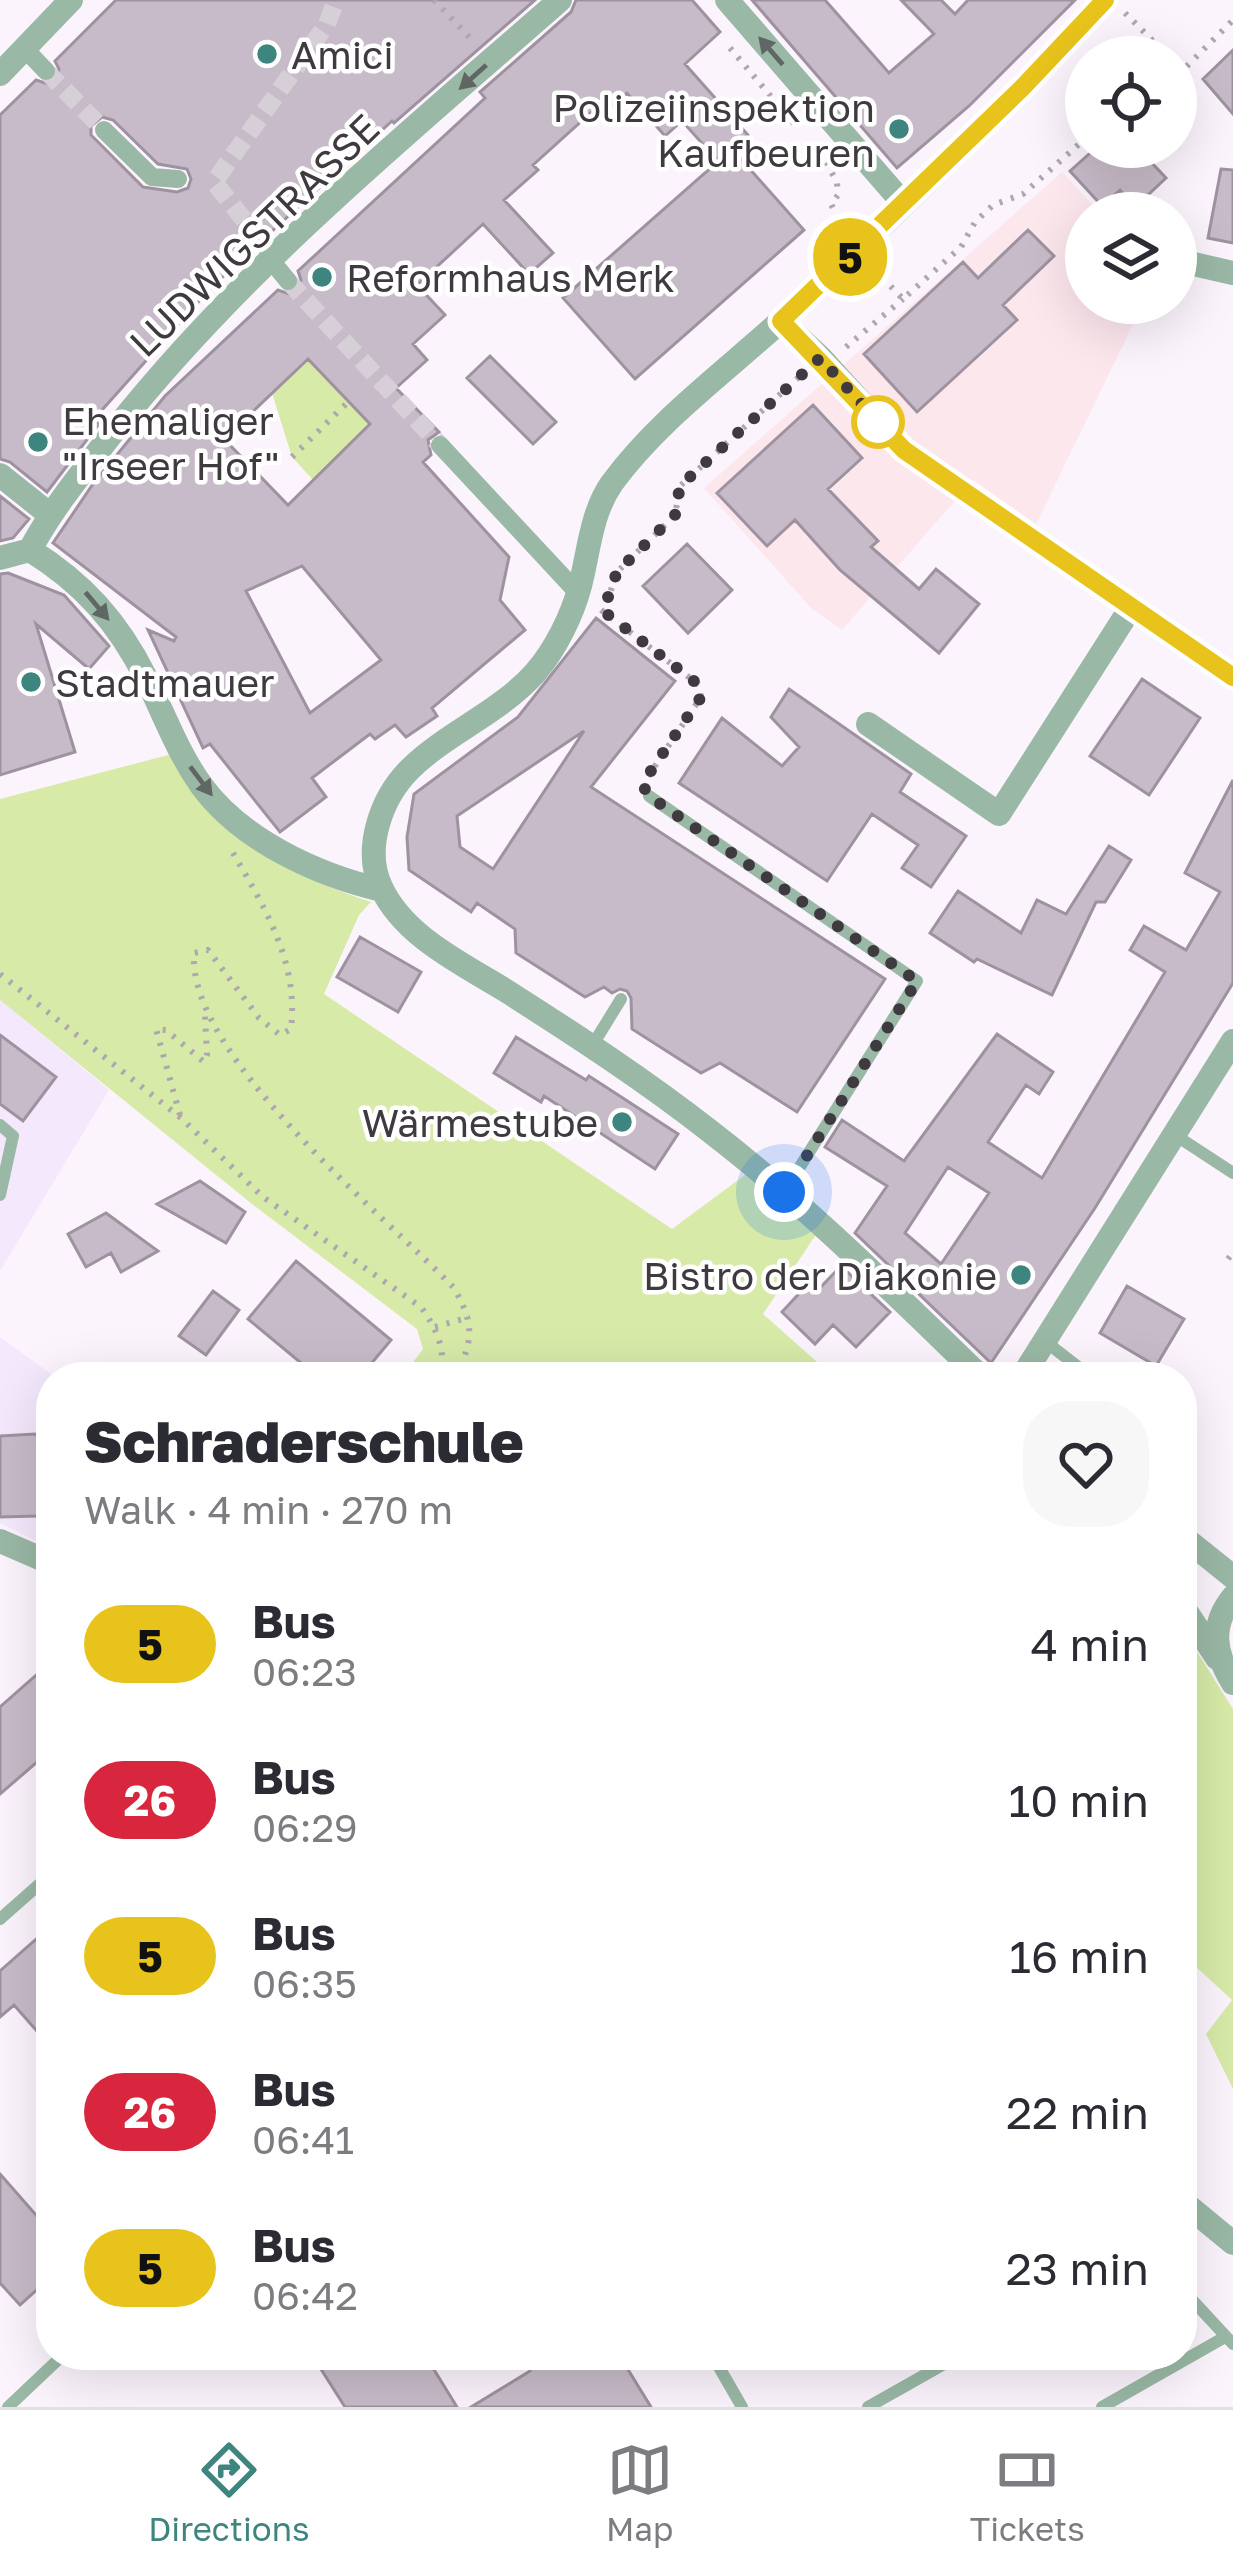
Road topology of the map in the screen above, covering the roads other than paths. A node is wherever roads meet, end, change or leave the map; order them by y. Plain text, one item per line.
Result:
1 (71, 0) edge
2 (560, 0) edge
3 (727, 0) edge
4 (1109, 0) edge
5 (25, 50) junction
6 (46, 71) tunnel mouth
7 (0, 74) edge
8 (104, 130) tunnel mouth
9 (178, 179) dead end
10 (903, 202) junction
11 (268, 252) junction
12 (1197, 265) edge
13 (1233, 273) edge
14 (288, 280) tunnel mouth
15 (781, 321) junction
16 (440, 445) tunnel mouth
17 (0, 475) edge
18 (49, 514) junction
19 (30, 550) junction
20 (0, 557) edge
21 (578, 593) junction
22 (1130, 609) junction
23 (1233, 677) edge
24 (868, 724) dead end
25 (649, 796) road end
26 (382, 890) junction
27 (621, 999) dead end
28 (1233, 1042) edge
29 (592, 1046) junction
30 (0, 1125) edge
31 (1174, 1135) junction
32 (1233, 1173) edge
33 (784, 1192) junction
34 (0, 1195) edge
35 (1046, 1342) junction
36 (966, 1362) edge
37 (1032, 1362) edge
38 (1072, 1362) edge
39 (0, 1540) edge
40 (1197, 1548) edge
41 (36, 1556) edge
42 (1233, 1576) edge
43 (1233, 1597) edge
44 (1197, 1627) edge
45 (1218, 1658) junction
46 (1233, 1683) edge
47 (36, 1887) edge
48 (0, 1919) edge
49 (1197, 2213) edge
50 (1233, 2243) edge
51 (1197, 2305) edge
52 (1229, 2340) edge
53 (1197, 2357) edge
54 (47, 2370) edge
55 (721, 2370) edge
56 (933, 2370) edge
57 (1172, 2370) edge
58 (8, 2407) edge
59 (742, 2407) edge
60 (868, 2407) edge
61 (1102, 2407) edge

1 - 5 street
2 -> 11 street, LUDWIGSTRASSE
10 -> 3 street
4 - 10 street
5 - 6 street
5 - 7 street
8 - 9 street
10 - 15 street
11 - 14 street
11 - 18 street, LUDWIGSTRASSE
12 - 13 street
15 - 21 street
15 - 22 street
16 - 21 street
17 - 18 street
18 - 19 street, LUDWIGSTRASSE
19 - 20 street
19 -> 26 street
21 - 26 street
22 - 23 street
22 - 24 street
25 - 33 lane
26 - 29 street
27 - 29 lane
28 - 31 street
29 - 33 street
30 - 34 lane
31 - 32 lane
31 - 35 street
33 - 36 street
35 - 37 street
35 - 38 lane
39 - 41 street
40 - 42 street
43 - 45 street
44 - 45 street
45 - 46 street
47 - 48 lane
49 - 50 street
51 - 52 lane
52 - 53 lane
54 - 58 lane
55 - 59 lane
56 - 60 lane
57 - 61 lane

